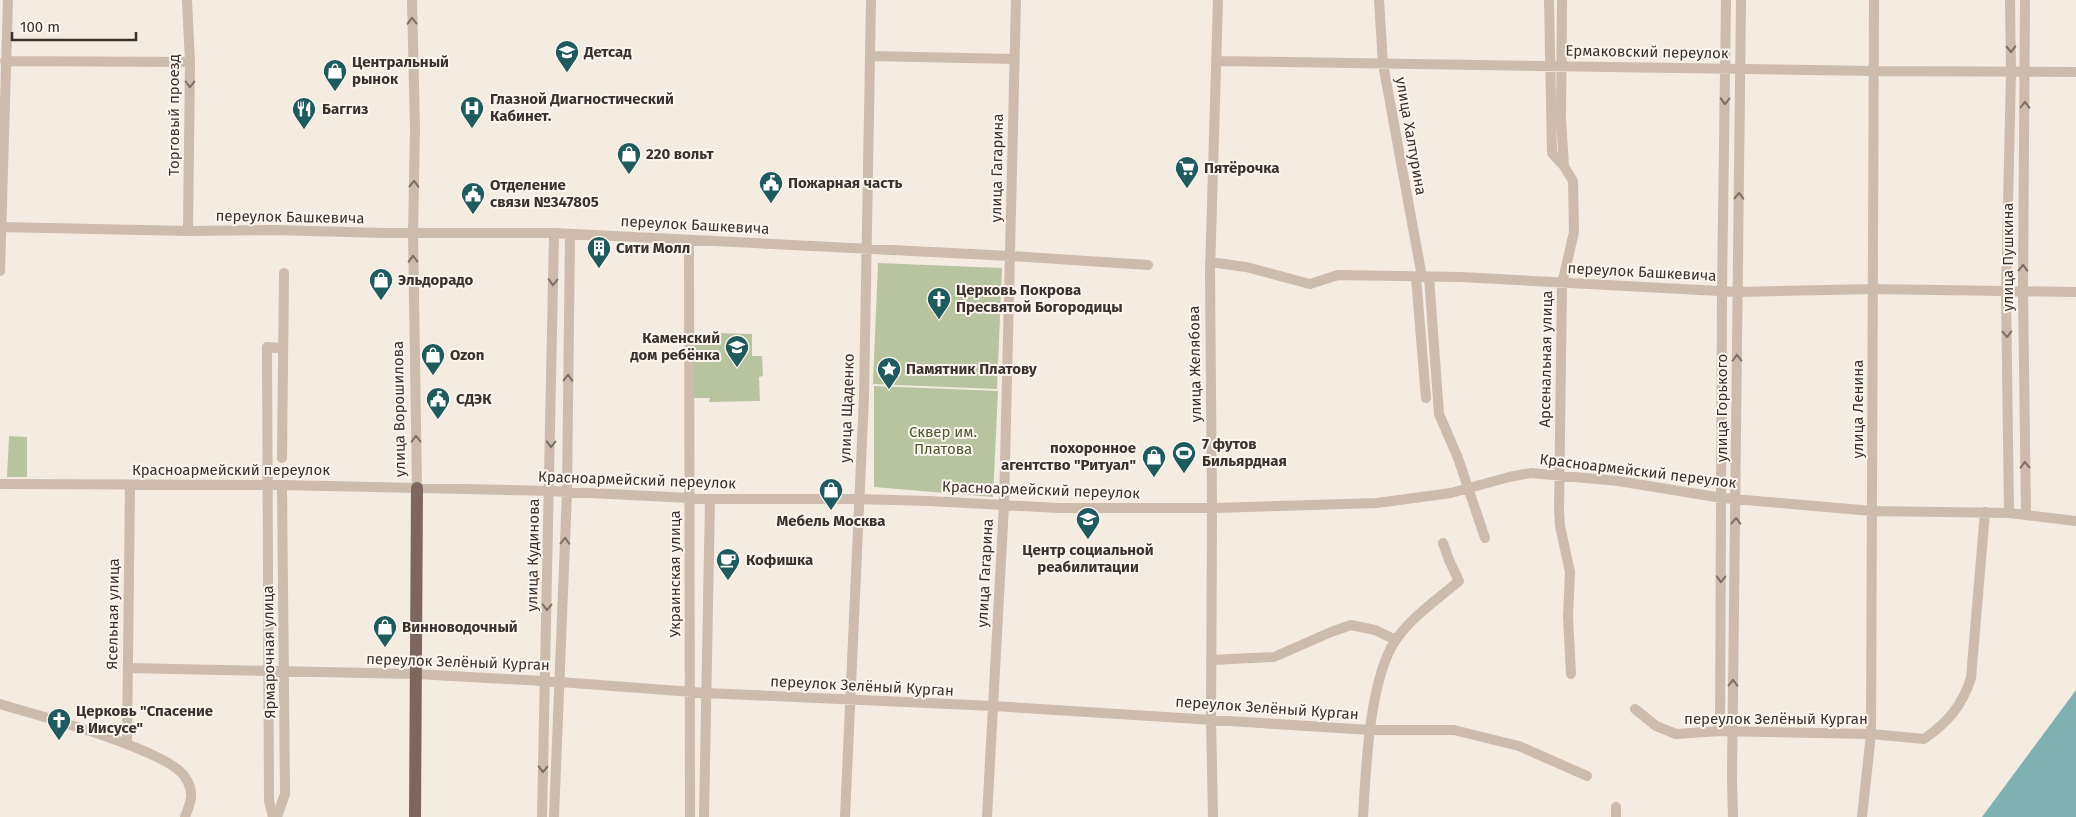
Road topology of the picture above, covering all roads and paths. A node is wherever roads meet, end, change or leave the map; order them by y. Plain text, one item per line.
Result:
1 (8, 0) edge
2 (187, 0) edge
3 (412, 0) edge
4 (871, 0) edge
5 (1016, 0) edge
6 (1218, 0) edge
7 (1379, 0) edge
8 (1549, 0) edge
9 (1562, 0) edge
10 (1726, 0) edge
11 (1741, 0) edge
12 (1874, 0) edge
13 (2010, 0) edge
14 (2025, 0) edge
15 (870, 56) junction
16 (1014, 59) junction
17 (5, 60) junction
18 (1217, 61) junction
19 (190, 62) junction
20 (1383, 64) junction
21 (1549, 66) junction
22 (1562, 66) junction
23 (1725, 68) junction
24 (1741, 68) junction
25 (1873, 71) junction
26 (2011, 72) junction
27 (2076, 72) edge
28 (2025, 73) junction
29 (1564, 166) junction
30 (1, 227) junction
31 (188, 231) junction
32 (412, 233) junction
33 (554, 233) junction
34 (570, 234) junction
35 (689, 240) junction
36 (866, 250) junction
37 (1011, 256) junction
38 (1210, 262) junction
39 (1148, 265) dead end
40 (0, 271) edge
41 (284, 273) dead end
42 (1422, 277) junction
43 (1562, 284) junction
44 (1873, 289) junction
45 (1722, 291) junction
46 (2023, 291) junction
47 (1738, 292) junction
48 (2006, 292) junction
49 (2076, 292) edge
50 (283, 348) junction
51 (1426, 398) dead end
52 (282, 458) dead end
53 (1560, 475) junction
54 (0, 484) edge
55 (130, 485) junction
56 (266, 485) junction
57 (282, 485) junction
58 (417, 488) junction
59 (1469, 489) junction
60 (550, 491) junction
61 (567, 492) junction
62 (690, 498) junction
63 (858, 498) junction
64 (1722, 498) junction
65 (710, 499) junction
66 (1736, 499) junction
67 (1004, 505) junction
68 (1212, 508) junction
69 (1872, 511) junction
70 (1985, 512) junction
71 (2010, 513) junction
72 (2026, 514) junction
73 (2076, 521) edge
74 (1485, 538) dead end
75 (1443, 543) dead end
76 (1396, 640) junction
77 (1211, 660) junction
78 (128, 668) junction
79 (269, 672) junction
80 (285, 672) junction
81 (416, 674) junction
82 (1571, 674) dead end
83 (545, 681) junction
84 (560, 682) junction
85 (691, 692) junction
86 (706, 693) junction
87 (850, 700) junction
88 (0, 704) edge
89 (993, 706) junction
90 (1635, 709) dead end
91 (1211, 719) junction
92 (1370, 730) junction
93 (1720, 731) junction
94 (1733, 732) junction
95 (1871, 734) junction
96 (127, 744) junction
97 (1587, 776) dead end
98 (185, 817) edge
99 (273, 817) edge
100 (278, 817) edge
101 (415, 817) edge
102 (542, 817) edge
103 (554, 817) edge
104 (690, 817) edge
105 (704, 817) edge
106 (845, 817) edge
107 (987, 817) edge
108 (1213, 817) edge
109 (1362, 817) edge
110 (1734, 817) edge
111 (1862, 817) edge

1 - 17 street
2 - 19 street, Торговый проезд
32 -> 3 street, улица Ворошилова
4 - 15 street, улица Щаденко
5 - 16 street, улица Гагарина
6 - 18 street, улица Желябова
7 - 20 street, улица Халтурина
8 - 21 street, Арсенальная улица
9 - 22 street, Арсенальная улица
10 - 23 street, улица Горького
11 - 24 street, улица Горького
12 - 25 street, улица Ленина
13 -> 26 street, улица Пушкина
14 - 28 street, улица Пушкина
15 - 16 street
15 - 36 street, улица Щаденко
16 - 37 street, улица Гагарина
17 - 19 street
17 - 30 street
18 - 20 street, Ермаковский переулок
18 - 38 street, улица Желябова
19 -> 31 street, Торговый проезд
20 - 21 street, Ермаковский переулок
20 - 42 street, улица Халтурина
21 - 22 street, Ермаковский переулок
21 - 29 street, Арсенальная улица
22 - 23 street, Ермаковский переулок
22 - 29 street, Арсенальная улица
23 - 24 street, Ермаковский переулок
23 -> 45 street, улица Горького
24 - 25 street, Ермаковский переулок
47 -> 24 street, улица Горького
25 - 26 street, Ермаковский переулок
25 - 44 street, улица Ленина
26 - 28 street, Ермаковский переулок
26 - 48 street, улица Пушкина
27 - 28 street, Ермаковский переулок
46 -> 28 street, улица Пушкина
29 - 43 street, Арсенальная улица
30 - 31 street, переулок Башкевича
30 - 40 street
31 - 32 street, переулок Башкевича
32 - 33 street, переулок Башкевича
58 -> 32 street, улица Ворошилова
33 - 34 street, переулок Башкевича
33 -> 60 street, улица Кудинова
34 - 35 street, переулок Башкевича
61 -> 34 street, улица Кудинова
35 - 36 street, переулок Башкевича
35 - 62 street, Украинская улица
36 - 37 street, переулок Башкевича
36 - 63 street, улица Щаденко
37 - 39 street, переулок Башкевича
37 - 67 street, улица Гагарина
38 - 42 street, переулок Башкевича
38 - 68 street, улица Желябова
41 - 50 street
42 - 43 street, переулок Башкевича
42 - 51 street
42 - 59 street, улица Халтурина
43 - 45 street, переулок Башкевича
43 - 53 street, Арсенальная улица
44 - 47 street, переулок Башкевича
44 - 48 street, переулок Башкевича
44 - 69 street, улица Ленина
45 - 47 street, переулок Башкевича
45 - 64 street, улица Горького
46 - 48 street, переулок Башкевича
46 - 49 street, переулок Башкевича
72 -> 46 street, улица Пушкина
66 -> 47 street, улица Горького
48 -> 71 street, улица Пушкина
50 - 52 street
50 - 56 street
53 - 59 street, Красноармейский переулок
53 - 64 street, Красноармейский переулок
53 - 82 street, Арсенальная улица
54 - 55 street, Красноармейский переулок
55 - 56 street, Красноармейский переулок
55 - 78 street, Ясельная улица
56 - 57 street, Красноармейский переулок
56 - 79 street
57 - 58 street, Красноармейский переулок
57 - 80 street, Ярмарочная улица
58 - 60 street, Красноармейский переулок
58 - 81 main road, улица Ворошилова
59 - 68 street, Красноармейский переулок
59 - 74 street, улица Халтурина
60 - 61 street, Красноармейский переулок
60 -> 83 street, улица Кудинова
61 - 62 street, Красноармейский переулок
84 -> 61 street, улица Кудинова
62 - 65 street, Красноармейский переулок
62 - 85 street, Украинская улица
63 - 65 street, Красноармейский переулок
63 - 67 street, Красноармейский переулок
63 - 87 street, улица Щаденко
64 - 66 street, Красноармейский переулок
64 -> 93 street, улица Горького
65 - 86 street
66 - 69 street, Красноармейский переулок
94 -> 66 street, улица Горького
67 - 68 street, Красноармейский переулок
67 - 89 street, улица Гагарина
68 - 77 street, улица Желябова
69 - 70 street, Красноармейский переулок
69 - 95 street, улица Ленина
70 - 71 street, Красноармейский переулок
70 - 95 street, переулок Зелёный Курган
71 - 72 street, Красноармейский переулок
72 - 73 street, Красноармейский переулок
75 - 76 street
76 - 77 street
76 - 92 street
77 - 91 street, улица Желябова
78 - 79 street, переулок Зелёный Курган
78 - 96 street, Ясельная улица
79 - 80 street, переулок Зелёный Курган
79 - 99 street
80 - 81 street, переулок Зелёный Курган
80 - 100 street, Ярмарочная улица
81 - 83 street, переулок Зелёный Курган
81 - 101 main road, улица Ворошилова
83 - 84 street, переулок Зелёный Курган
83 -> 102 street, улица Кудинова
84 - 85 street, переулок Зелёный Курган
84 - 103 street, улица Кудинова
85 - 86 street, переулок Зелёный Курган
85 - 104 street, Украинская улица
86 - 87 street, переулок Зелёный Курган
86 - 105 street
87 - 89 street, переулок Зелёный Курган
87 - 106 street, улица Щаденко
88 - 96 street
89 - 91 street, переулок Зелёный Курган
89 - 107 street, улица Гагарина
90 - 93 street, переулок Зелёный Курган
91 - 92 street, переулок Зелёный Курган
91 - 108 street, улица Желябова
92 - 97 street, переулок Зелёный Курган
92 - 109 street
93 - 94 street, переулок Зелёный Курган
94 - 95 street, переулок Зелёный Курган
94 - 110 street, улица Горького
95 - 111 street, улица Ленина
96 - 98 street

